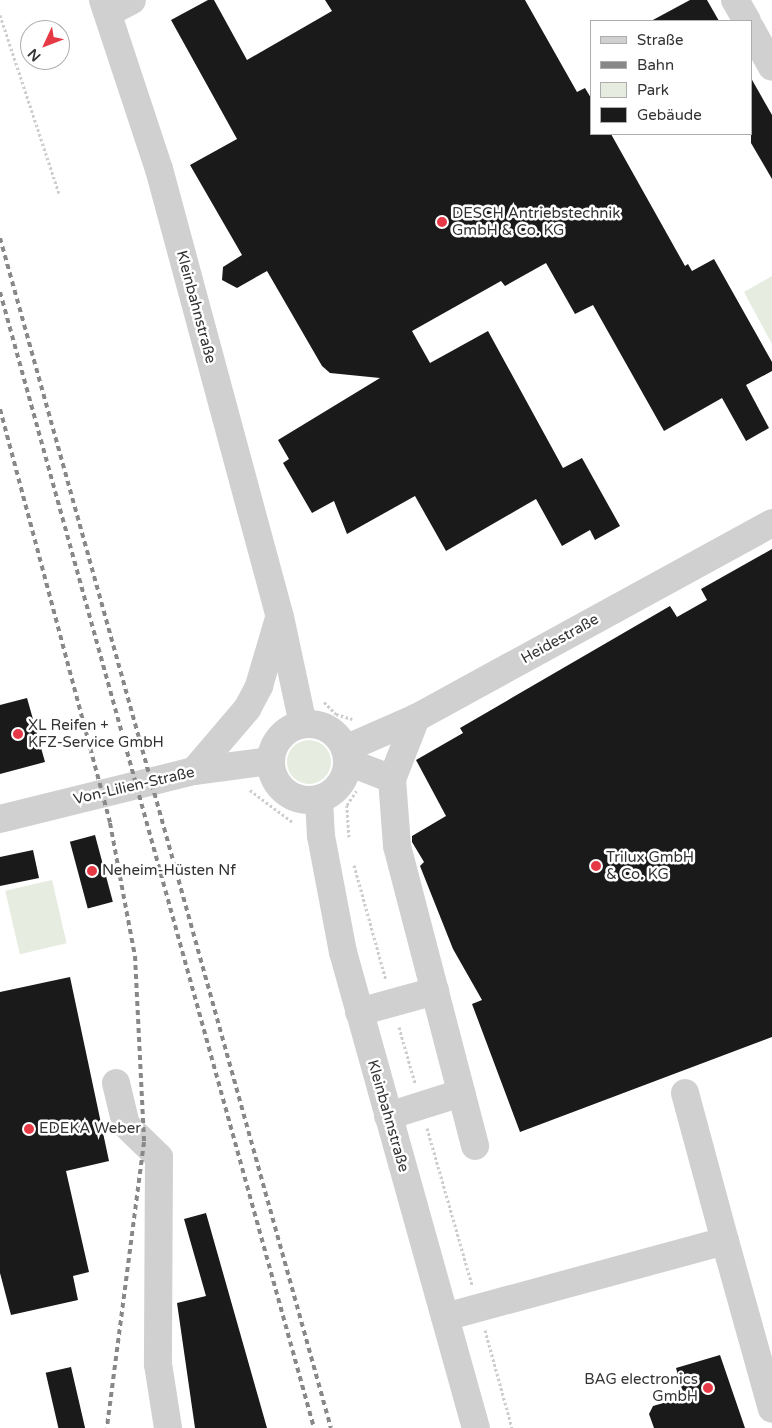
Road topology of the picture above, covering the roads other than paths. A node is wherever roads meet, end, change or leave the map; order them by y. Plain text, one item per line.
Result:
1 (132, 0) edge
2 (735, 0) edge
3 (106, 7) edge
4 (746, 20) edge
5 (752, 31) edge
6 (772, 68) edge
7 (772, 523) edge
8 (280, 617) junction
9 (416, 718) junction
10 (304, 724) junction
11 (347, 756) junction
12 (270, 761) junction
13 (194, 771) junction
14 (392, 779) junction
15 (319, 800) junction
16 (0, 819) edge
17 (435, 991) junction
18 (359, 1012) junction
19 (116, 1083) dead end
20 (461, 1093) junction
21 (685, 1093) dead end
22 (388, 1116) junction
23 (475, 1146) dead end
24 (725, 1241) junction
25 (445, 1317) junction
26 (772, 1409) edge
27 (168, 1428) edge
28 (476, 1428) edge

1 - 3 street
2 - 4 street
3 - 8 street, Kleinbahnstraße
5 - 6 street
7 - 9 street, Heidestraße
8 - 10 street, Kleinbahnstraße
8 - 13 street
9 - 11 street, Heidestraße
9 - 14 street
10 - 11 street
10 - 12 street
11 - 14 street
11 - 15 street
12 - 13 street, Von-Lilien-Straße
12 - 15 street
13 - 16 street, Von-Lilien-Straße
14 - 17 street
15 - 18 street, Kleinbahnstraße
17 - 18 street
17 - 20 street
18 - 22 street, Kleinbahnstraße
19 - 27 street
20 - 22 street
20 - 23 street
21 - 24 street
22 - 25 street, Kleinbahnstraße
24 - 25 street
24 - 26 street
25 - 28 street, Kleinbahnstraße

